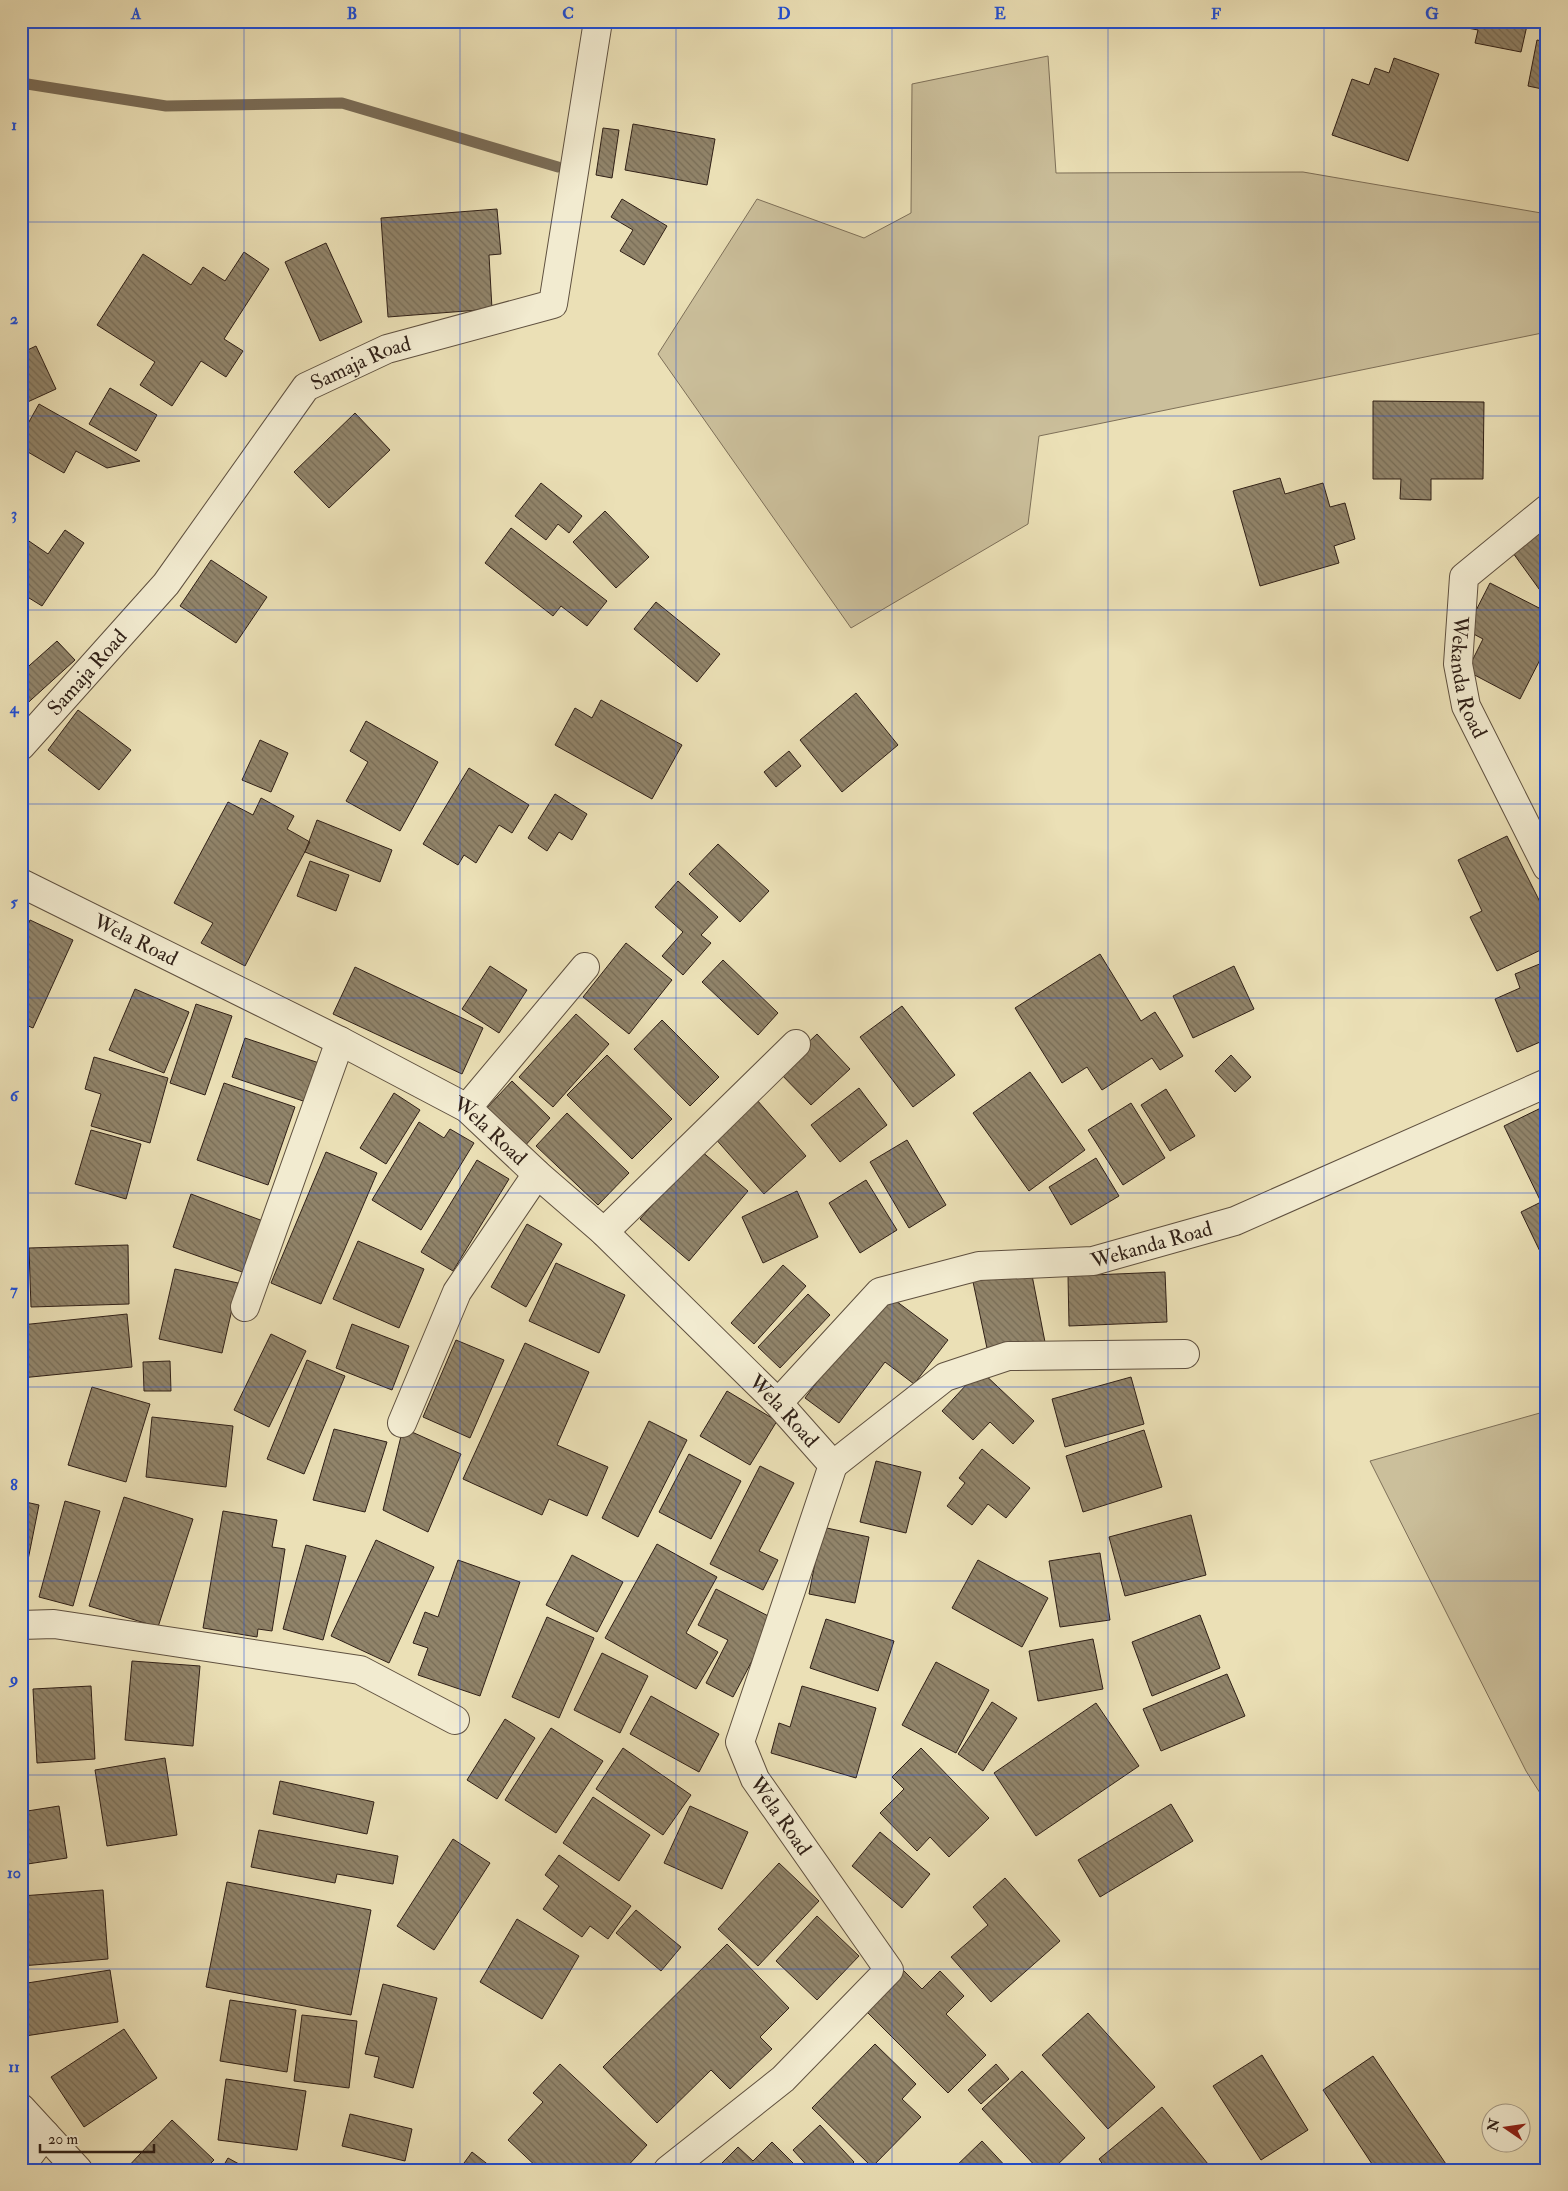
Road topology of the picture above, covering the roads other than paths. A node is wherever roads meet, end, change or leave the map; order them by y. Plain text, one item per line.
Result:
1 (598, 21) edge
2 (1547, 509) edge
3 (21, 746) edge
4 (1547, 867) edge
5 (21, 883) edge
6 (585, 968) dead end
7 (340, 1041) junction
8 (796, 1044) dead end
9 (1547, 1083) edge
10 (467, 1108) junction
11 (537, 1174) junction
12 (604, 1232) junction
13 (245, 1307) dead end
14 (1184, 1354) dead end
15 (778, 1403) junction
16 (402, 1423) dead end
17 (833, 1465) junction
18 (21, 1625) edge
19 (455, 1720) dead end
20 (21, 2108) edge
21 (45, 2134) junction
22 (21, 2166) edge
23 (78, 2170) edge
24 (668, 2170) edge

1 - 3 street, Samaja Road
2 - 4 street, Wekanda Road
5 - 7 street, Wela Road
6 - 10 street
7 - 10 street, Wela Road
7 - 13 street
8 - 12 street
9 - 15 street, Wekanda Road
10 - 11 street, Wela Road
11 - 12 street, Wela Road
11 - 16 street
12 - 15 street, Wela Road
14 - 17 street
15 - 17 street, Wela Road
17 - 24 street, Wela Road
18 - 19 street
20 - 21 street
21 - 22 street
21 - 23 street

